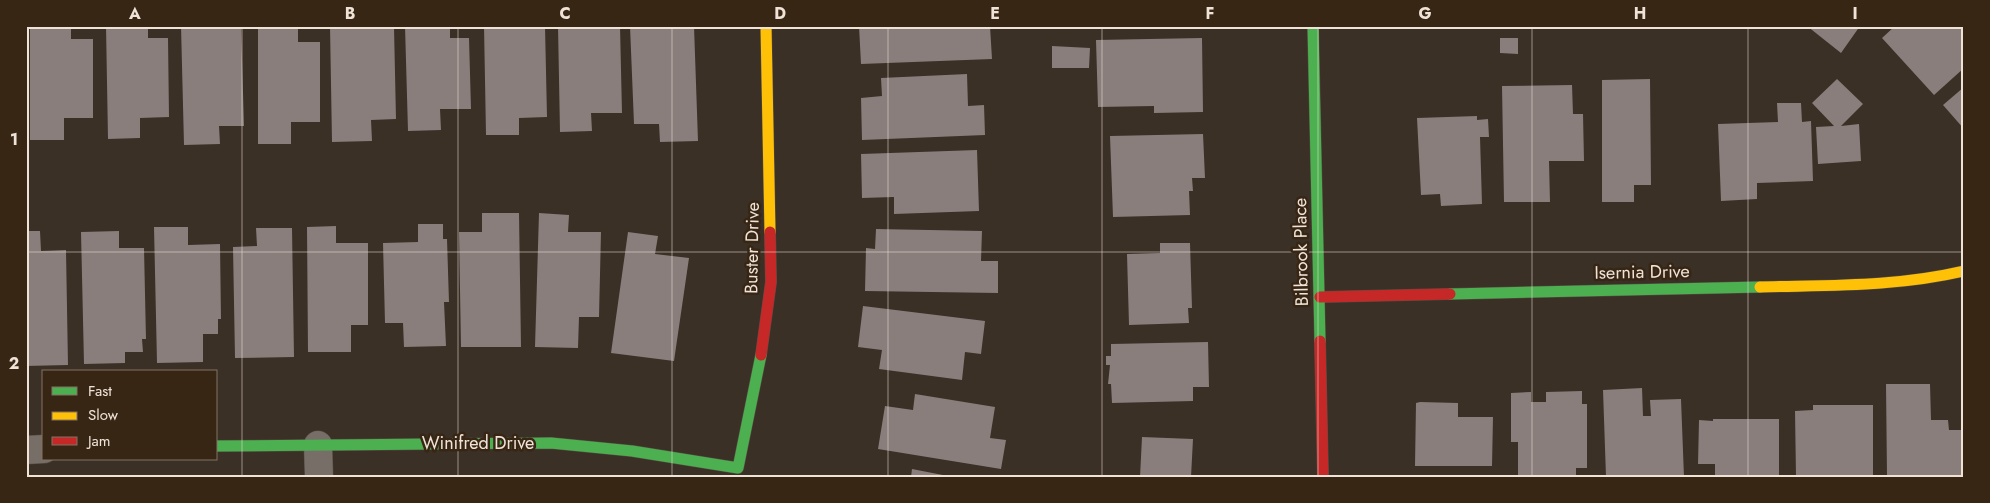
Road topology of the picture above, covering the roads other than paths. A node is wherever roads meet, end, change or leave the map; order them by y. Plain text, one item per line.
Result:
1 (766, 26) edge
2 (1313, 26) edge
3 (1964, 271) edge
4 (1320, 298) junction
5 (318, 444) junction
6 (218, 446) edge
7 (42, 449) edge
8 (26, 450) edge
9 (738, 468) joint
10 (319, 477) edge
11 (1323, 477) edge

1 - 9 street, Buster Drive
2 - 4 street, Bilbrook Place
3 - 4 street, Isernia Drive
4 - 11 street, Bilbrook Place
5 - 6 street, Winifred Drive
5 - 9 street, Winifred Drive
5 - 10 street
7 - 8 street

